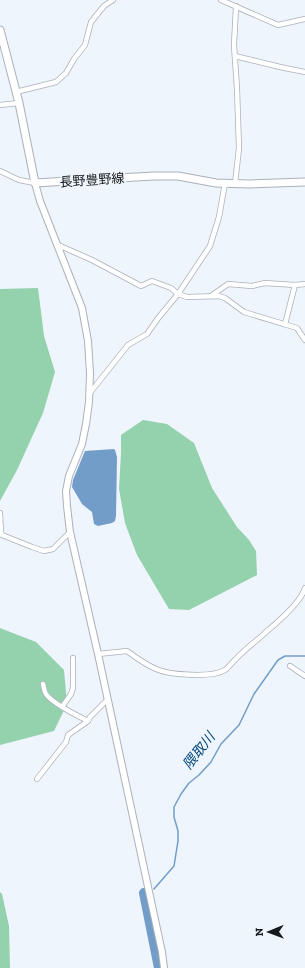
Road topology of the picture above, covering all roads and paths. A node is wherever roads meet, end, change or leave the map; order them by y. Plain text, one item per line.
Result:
1 (113, 0) edge
2 (221, 0) edge
3 (236, 6) junction
4 (305, 18) edge
5 (0, 30) edge
6 (3, 48) edge
7 (235, 56) junction
8 (305, 72) edge
9 (16, 92) junction
10 (19, 103) junction
11 (0, 105) edge
12 (0, 171) edge
13 (305, 182) edge
14 (226, 183) junction
15 (35, 184) junction
16 (235, 184) junction
17 (58, 246) junction
18 (305, 284) edge
19 (295, 285) junction
20 (178, 294) junction
21 (211, 296) junction
22 (285, 324) junction
23 (305, 340) edge
24 (90, 394) junction
25 (0, 513) edge
26 (70, 532) junction
27 (305, 588) edge
28 (98, 654) junction
29 (73, 658) dead end
30 (290, 666) dead end
31 (305, 676) edge
32 (43, 684) dead end
33 (108, 699) junction
34 (62, 707) junction
35 (88, 721) junction
36 (37, 779) dead end
37 (164, 968) edge

1 - 9 street
2 - 3 street
3 - 4 street
3 - 7 street
5 - 6 main road
6 - 9 main road
7 - 8 street
7 - 16 street
9 - 10 main road
10 - 11 street
10 - 15 main road
12 - 15 street
13 - 16 main road, 長野豊野線
14 - 15 main road, 長野豊野線
14 - 16 main road, 長野豊野線
14 - 20 street
15 - 17 street
17 - 20 street
17 - 24 street
18 - 19 street
19 - 21 street
19 - 22 street
20 - 21 street
20 - 24 street
21 - 22 street
22 - 23 street
24 - 26 street
25 - 26 street
26 - 28 street
27 - 28 street
28 - 33 street
29 - 34 street
30 - 31 street
32 - 34 street
33 - 35 street
33 - 37 street
34 - 35 street
35 - 36 street

